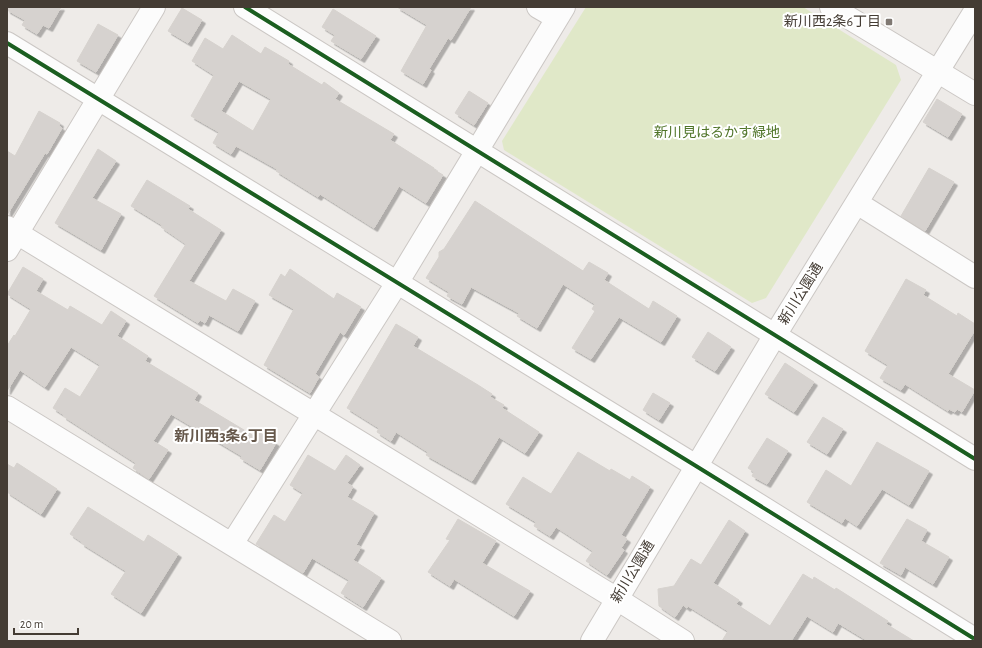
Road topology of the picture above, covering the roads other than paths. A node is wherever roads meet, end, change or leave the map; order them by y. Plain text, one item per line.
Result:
1 (154, 7) edge
2 (245, 7) edge
3 (538, 7) edge
4 (831, 7) edge
5 (975, 11) edge
6 (561, 13) edge
7 (7, 43) edge
8 (938, 71) junction
9 (975, 94) edge
10 (99, 99) junction
11 (477, 151) junction
12 (857, 204) junction
13 (11, 237) edge
14 (975, 277) edge
15 (397, 283) junction
16 (775, 335) junction
17 (7, 407) edge
18 (314, 414) junction
19 (975, 459) edge
20 (696, 466) junction
21 (232, 544) junction
22 (617, 599) junction
23 (973, 639) edge
24 (390, 641) edge
25 (592, 641) edge
26 (683, 641) edge

1 - 10 street
2 - 11 street
3 - 6 street
4 - 8 street
5 - 8 street, 新川公園通
6 - 11 street
7 - 10 street
8 - 9 street
8 - 12 street, 新川公園通
10 - 13 street
10 - 15 street
11 - 15 street
11 - 16 street
12 - 14 street
12 - 16 street, 新川公園通
13 - 18 street
15 - 18 street
15 - 20 street
16 - 19 street
16 - 20 street, 新川公園通
17 - 21 street
18 - 21 street
18 - 22 street
20 - 22 street, 新川公園通
20 - 23 street
21 - 24 street
22 - 25 street, 新川公園通
22 - 26 street

